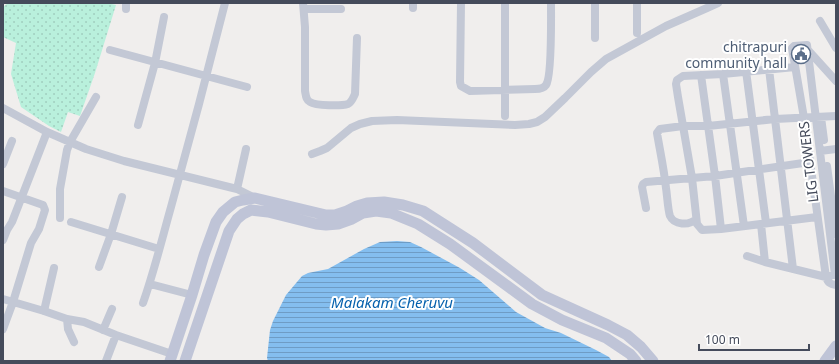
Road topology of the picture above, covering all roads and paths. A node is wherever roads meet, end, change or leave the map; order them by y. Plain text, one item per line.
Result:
1 (225, 3) edge
2 (461, 3) edge
3 (505, 3) edge
4 (551, 3) edge
5 (595, 3) edge
6 (637, 3) edge
7 (718, 3) edge
8 (303, 6) edge
9 (341, 10) dead end
10 (164, 17) dead end
11 (820, 21) dead end
12 (637, 34) dead end
13 (357, 38) dead end
14 (595, 38) dead end
15 (807, 47) junction
16 (836, 48) edge
17 (110, 50) dead end
18 (155, 63) junction
19 (795, 67) junction
20 (769, 69) junction
21 (746, 71) junction
22 (723, 74) junction
23 (701, 75) junction
24 (207, 77) junction
25 (836, 81) edge
26 (247, 88) dead end
27 (505, 90) junction
28 (96, 98) dead end
29 (3, 108) edge
30 (505, 116) dead end
31 (836, 116) edge
32 (818, 117) junction
33 (804, 118) junction
34 (775, 119) junction
35 (753, 122) junction
36 (730, 124) junction
37 (138, 125) dead end
38 (683, 126) junction
39 (708, 126) junction
40 (47, 132) junction
41 (12, 141) dead end
42 (70, 142) junction
43 (246, 149) dead end
44 (836, 149) edge
45 (823, 151) junction
46 (312, 154) dead end
47 (810, 162) junction
48 (3, 164) edge
49 (781, 167) junction
50 (759, 170) junction
51 (737, 173) junction
52 (180, 175) junction
53 (715, 176) junction
54 (692, 178) junction
55 (829, 178) edge
56 (665, 180) junction
57 (812, 180) junction
58 (237, 189) junction
59 (3, 191) edge
60 (21, 197) junction
61 (122, 197) dead end
62 (255, 198) junction
63 (377, 207) junction
64 (646, 208) dead end
65 (817, 217) junction
66 (60, 218) dead end
67 (326, 220) junction
68 (696, 220) junction
69 (787, 220) junction
70 (72, 222) dead end
71 (763, 223) junction
72 (744, 226) junction
73 (721, 229) junction
74 (834, 233) edge
75 (111, 234) junction
76 (3, 240) edge
77 (159, 249) junction
78 (747, 256) dead end
79 (765, 262) junction
80 (99, 267) dead end
81 (54, 268) dead end
82 (793, 269) junction
83 (836, 275) edge
84 (826, 277) junction
85 (150, 284) junction
86 (836, 286) edge
87 (192, 295) junction
88 (3, 299) edge
89 (13, 302) junction
90 (143, 304) dead end
91 (112, 309) dead end
92 (44, 311) junction
93 (66, 319) junction
94 (3, 329) edge
95 (103, 330) junction
96 (116, 335) junction
97 (74, 342) dead end
98 (641, 346) junction
99 (836, 346) edge
100 (633, 357) edge
101 (171, 358) edge
102 (106, 361) edge
103 (185, 361) edge
104 (653, 361) edge
105 (825, 361) edge

1 - 24 street
2 - 27 street
3 - 27 street
4 - 27 street
5 - 14 street
6 - 12 street
7 - 46 street
8 - 9 street
8 - 13 street
10 - 18 street
11 - 16 street
15 - 19 street
15 - 25 street
15 - 32 street, LIG TOWERS
17 - 18 street
18 - 24 street
18 - 37 street
19 - 20 street
19 - 33 street
20 - 21 street
20 - 34 street
21 - 22 street
21 - 35 street
22 - 23 street
22 - 36 street
23 - 38 street
23 - 39 street
24 - 26 street
24 - 52 street
27 - 30 street
28 - 42 street
29 - 40 street
31 - 32 street
32 - 33 street
32 - 45 street, LIG TOWERS
33 - 34 street
33 - 47 street
34 - 35 street
34 - 49 street
35 - 36 street
35 - 50 street
36 - 39 street
36 - 51 street
38 - 39 street
38 - 54 street
38 - 56 street
39 - 53 street
40 - 42 street
40 - 60 street
41 - 48 street
42 - 52 street
42 - 66 street
43 - 58 street
44 - 45 street
45 - 55 street, LIG TOWERS
47 - 49 street
47 - 57 street
49 - 50 street
49 - 69 street
50 - 51 street
50 - 71 street
51 - 53 street
51 - 72 street
52 - 58 street
52 - 77 street
53 - 54 street
53 - 73 street
54 - 56 street
54 - 68 street
55 - 57 street
55 - 74 street, LIG TOWERS
56 - 64 street
56 - 68 street
57 - 65 street
58 - 62 street
59 - 60 street
60 - 76 street
60 - 89 street
61 - 75 street
62 - 67 street
62 - 87 street
63 - 67 street
63 - 98 street
63 - 100 street
65 - 69 street
65 - 84 street
67 - 103 street
68 - 73 street
69 - 71 street
69 - 82 street
70 - 75 street
71 - 72 street
71 - 79 street
72 - 73 street
74 - 83 street
75 - 77 street
75 - 80 street
77 - 85 street
78 - 79 street
79 - 82 street
81 - 92 street
82 - 84 street
83 - 84 street
84 - 86 street
85 - 87 street
85 - 90 street
87 - 101 street
88 - 89 street
89 - 92 street
89 - 94 street
91 - 95 street
92 - 93 street
93 - 95 street
93 - 97 street
95 - 96 street
96 - 101 street
96 - 102 street
98 - 100 street
98 - 104 street
99 - 105 street

